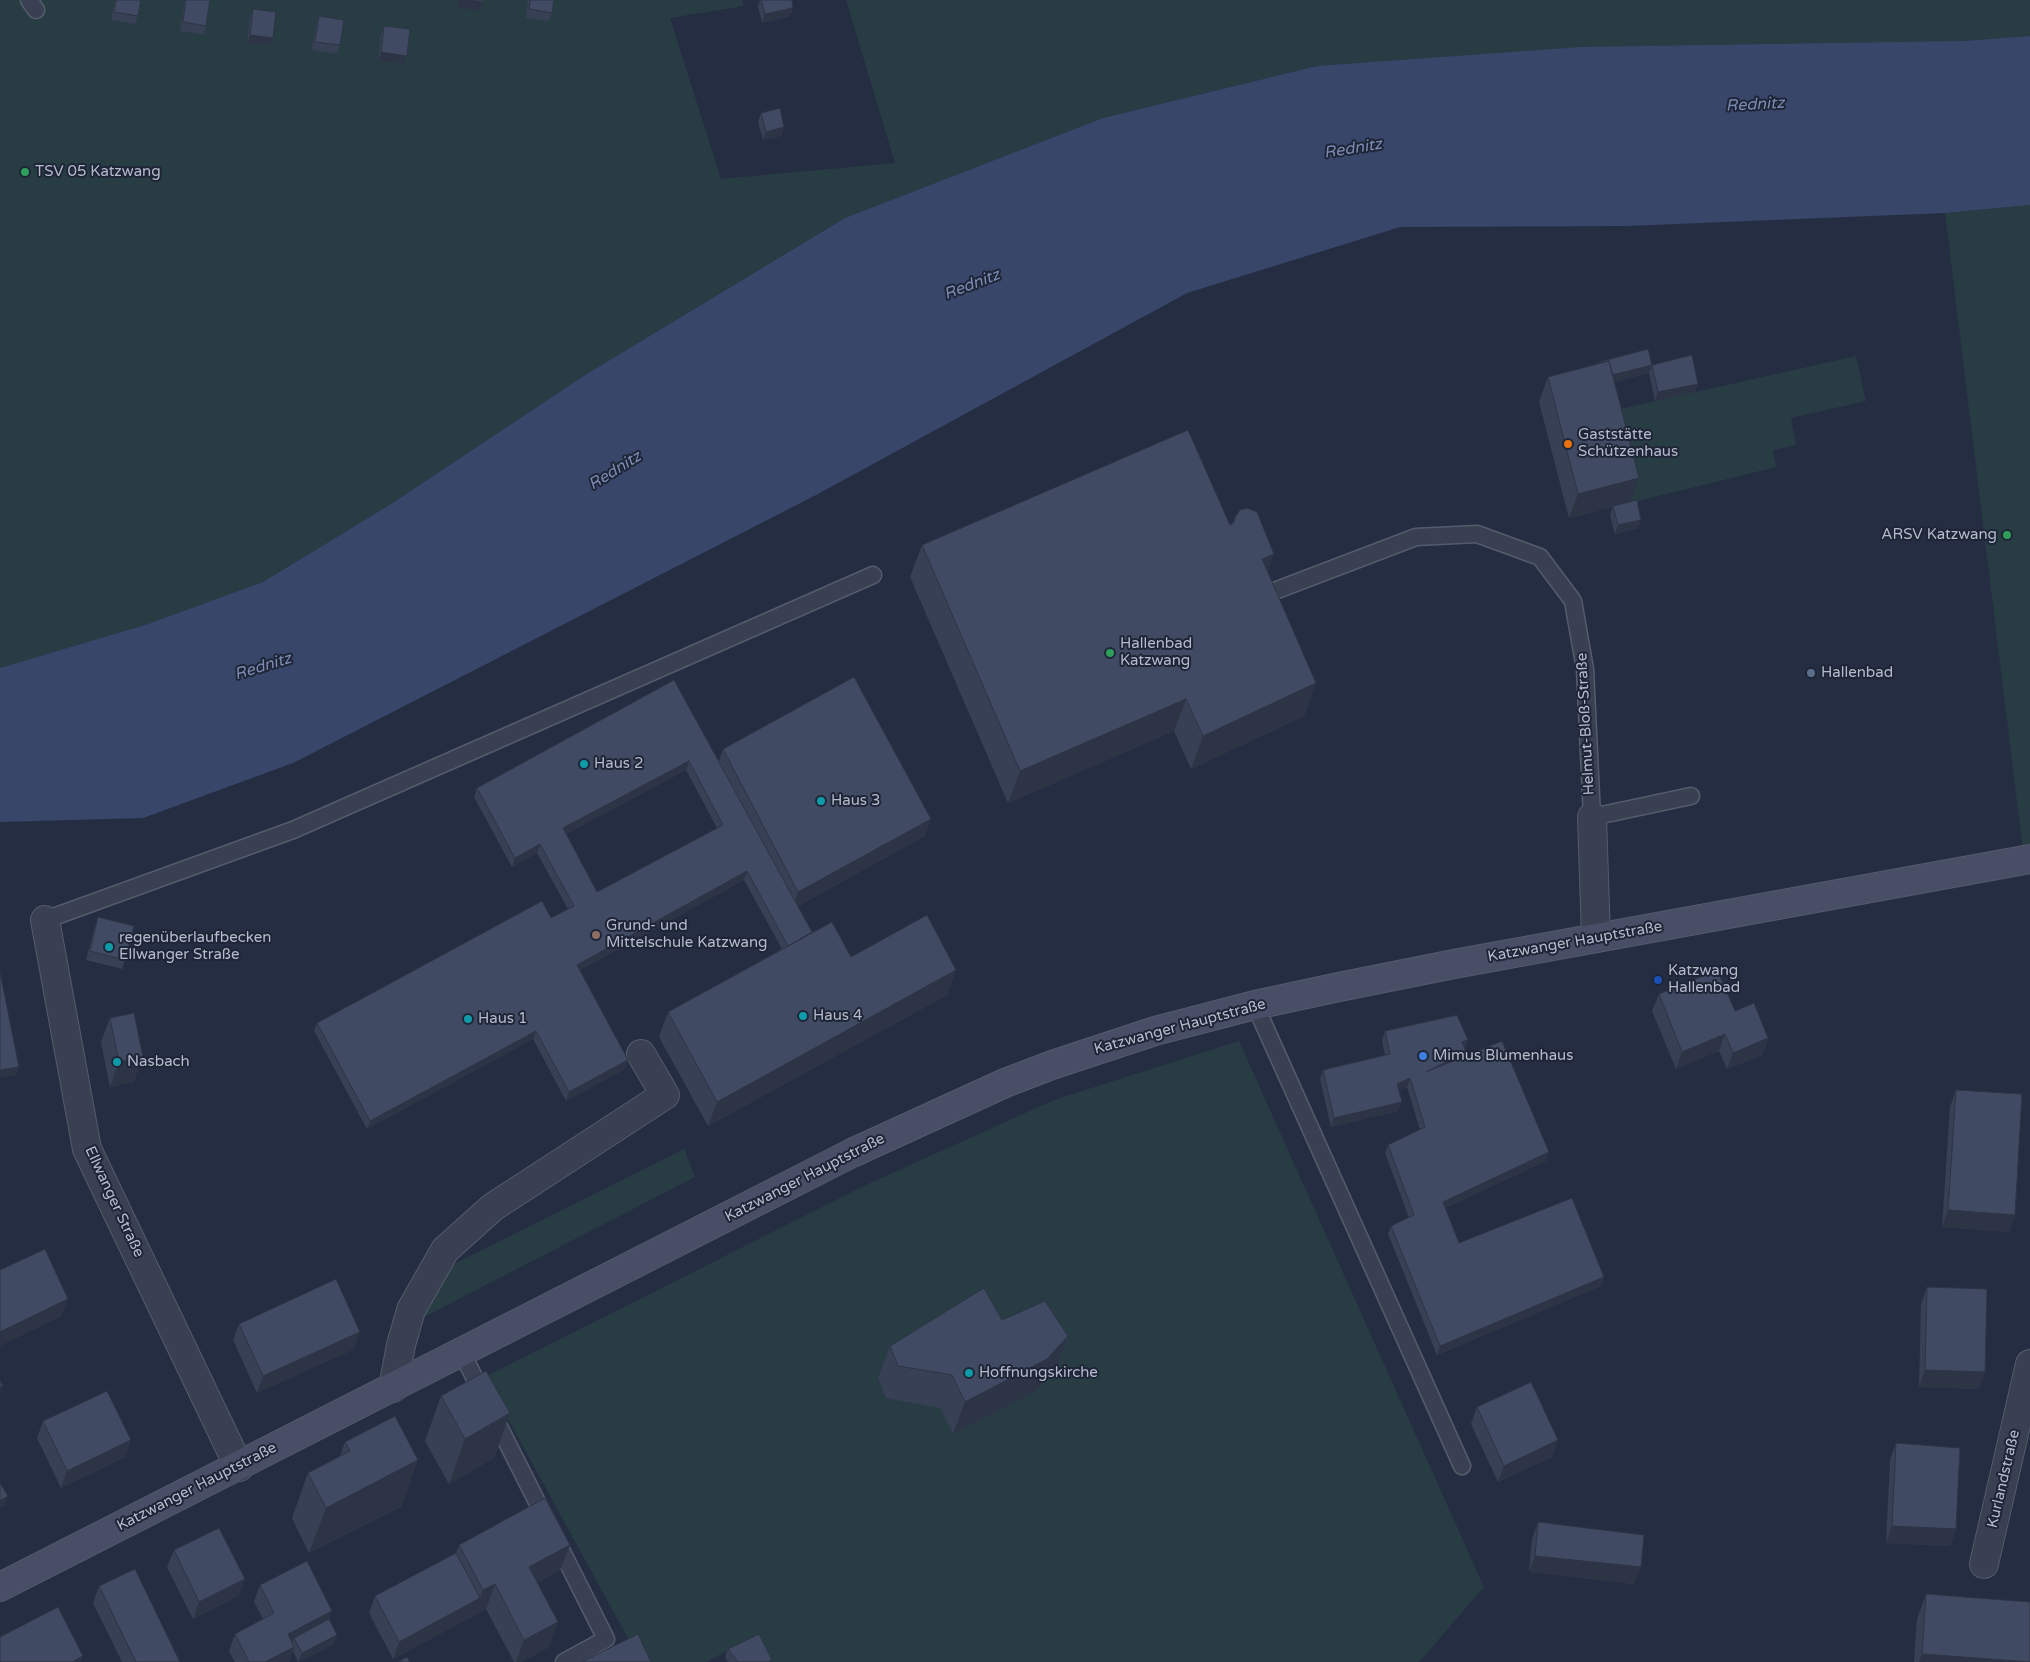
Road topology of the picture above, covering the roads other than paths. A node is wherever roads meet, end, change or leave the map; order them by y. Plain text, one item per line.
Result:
1 (873, 575) dead end
2 (1278, 590) edge
3 (1691, 796) dead end
4 (1592, 818) junction
5 (2030, 859) edge
6 (45, 920) joint
7 (1596, 938) junction
8 (1255, 1005) junction
9 (641, 1054) dead end
10 (462, 1353) junction
11 (2030, 1364) edge
12 (393, 1388) junction
13 (239, 1466) junction
14 (1462, 1466) dead end
15 (1984, 1564) dead end
16 (0, 1587) edge
17 (564, 1662) edge

1 - 6 lane
2 - 4 lane, Helmut-Bloß-Straße
3 - 4 lane
4 - 7 street, Helmut-Bloß-Straße
5 - 7 main road, Katzwanger Hauptstraße
6 - 13 street, Ellwanger Straße
7 - 8 main road, Katzwanger Hauptstraße
8 - 10 main road, Katzwanger Hauptstraße
8 - 14 lane
9 - 12 street
10 - 12 main road, Katzwanger Hauptstraße
10 - 17 lane
11 - 15 street, Kurlandstraße
12 - 13 main road, Katzwanger Hauptstraße
13 - 16 main road, Katzwanger Hauptstraße

